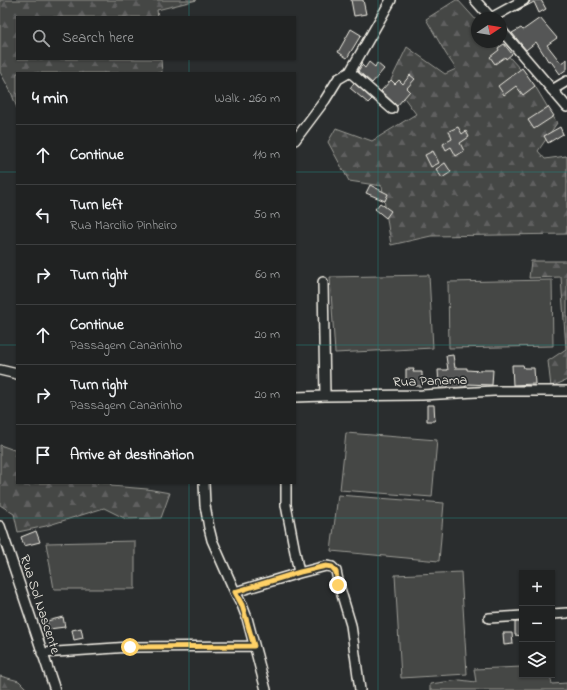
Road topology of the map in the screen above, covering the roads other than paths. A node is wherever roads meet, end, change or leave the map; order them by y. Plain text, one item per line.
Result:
1 (391, 0) edge
2 (475, 0) edge
3 (524, 0) edge
4 (486, 12) edge
5 (501, 12) edge
6 (507, 37) edge
7 (350, 72) junction
8 (567, 82) edge
9 (552, 90) junction
10 (567, 107) edge
11 (392, 109) dead end
12 (296, 139) edge
13 (323, 282) dead end
14 (0, 370) edge
15 (16, 374) edge
16 (567, 391) edge
17 (325, 396) junction
18 (296, 397) edge
19 (204, 484) edge
20 (286, 484) edge
21 (0, 526) edge
22 (300, 572) junction
23 (235, 592) junction
24 (567, 613) edge
25 (555, 614) edge
26 (519, 616) edge
27 (489, 618) dead end
28 (254, 646) junction
29 (42, 653) junction
30 (55, 690) edge
31 (266, 690) edge
32 (360, 690) edge

1 - 7 street
2 - 4 street
3 - 5 street
6 - 9 street
7 - 11 street
7 - 12 street
8 - 9 street
9 - 10 street
13 - 17 street
14 - 15 street
16 - 17 street, Rua Panama
17 - 18 street, Rua Panama
19 - 23 street
20 - 22 street
21 - 29 street, Rua Sol Nascente
22 - 23 street
22 - 32 street
23 - 28 street
24 - 25 street
26 - 27 street
28 - 29 street
28 - 31 street
29 - 30 street, Rua Sol Nascente

